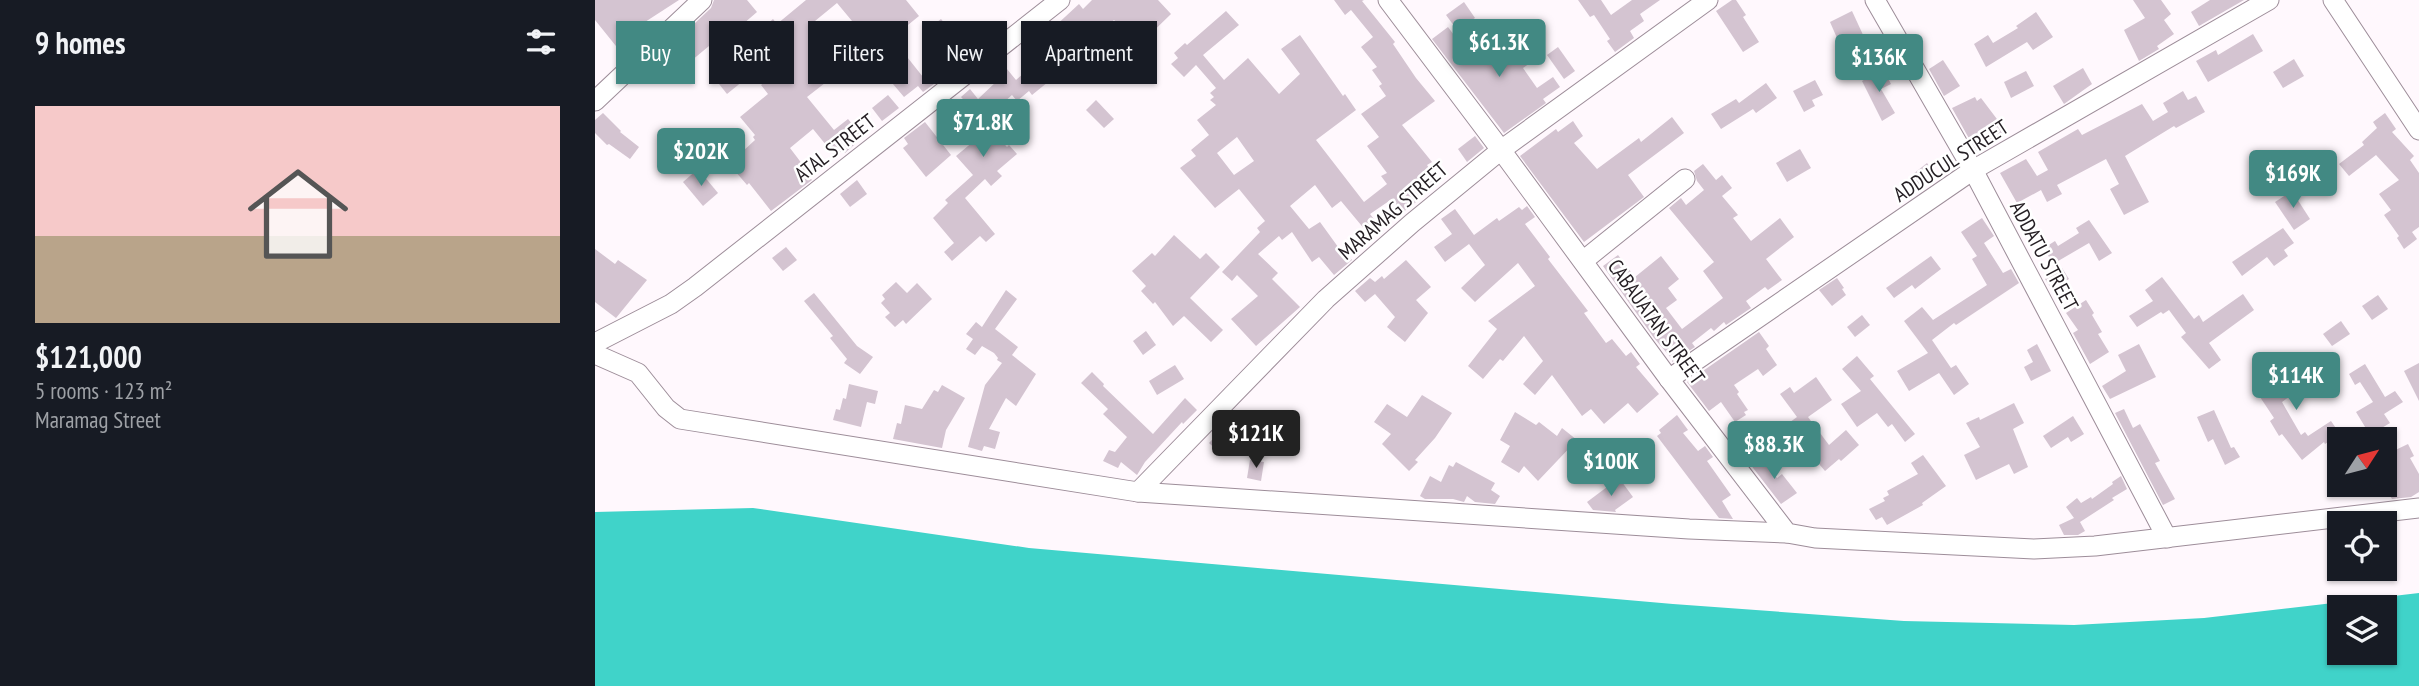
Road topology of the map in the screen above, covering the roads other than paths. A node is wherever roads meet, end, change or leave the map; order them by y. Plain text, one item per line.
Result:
1 (702, 0) edge
2 (1060, 0) edge
3 (1388, 0) edge
4 (1708, 0) edge
5 (1875, 0) edge
6 (2269, 0) edge
7 (2333, 0) edge
8 (595, 101) edge
9 (2419, 130) edge
10 (1501, 150) junction
11 (1973, 170) junction
12 (1685, 179) dead end
13 (1583, 261) junction
14 (595, 343) edge
15 (595, 354) edge
16 (1669, 379) junction
17 (1138, 492) junction
18 (2419, 508) edge
19 (1787, 533) junction
20 (2167, 538) junction

1 - 8 street
2 - 14 street, ATAL STREET
3 - 10 street, CABAUATAN STREET
4 - 10 street, MARAMAG STREET
5 - 11 street, ADDATU STREET
6 - 11 street, ADDUCUL STREET
7 - 9 street
10 - 13 street, CABAUATAN STREET
10 - 17 street, MARAMAG STREET
11 - 16 street, ADDUCUL STREET
11 - 20 street, ADDATU STREET
12 - 13 street
13 - 16 street, CABAUATAN STREET
15 - 17 street
16 - 19 street, CABAUATAN STREET
17 - 19 street
18 - 20 street
19 - 20 street

